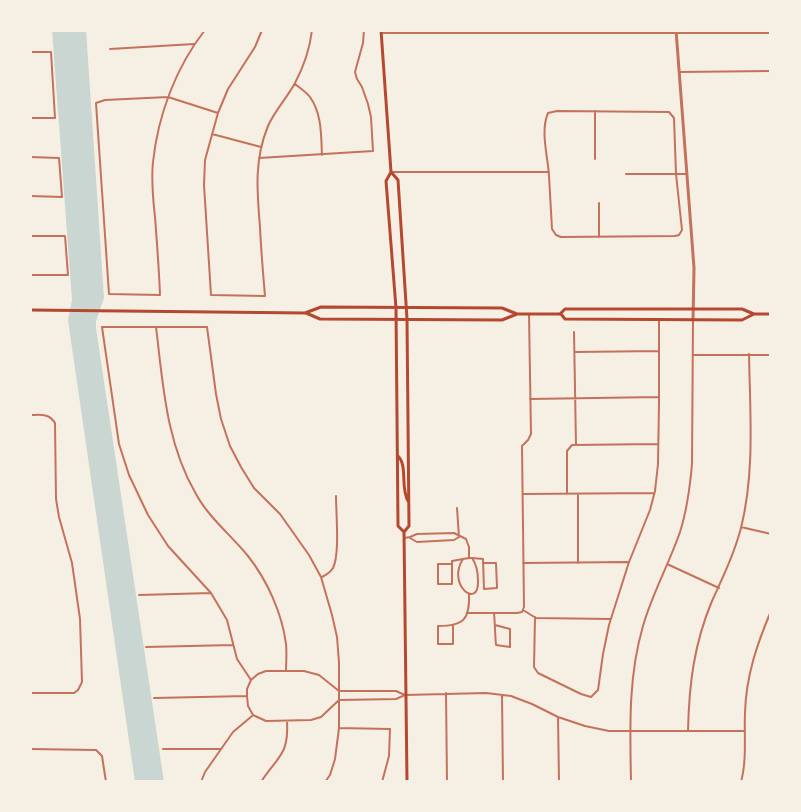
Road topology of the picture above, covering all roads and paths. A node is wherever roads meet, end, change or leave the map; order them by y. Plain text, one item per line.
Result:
1 (205, 30) edge
2 (262, 30) edge
3 (312, 30) edge
4 (364, 30) edge
5 (381, 32) edge
6 (676, 32) edge
7 (771, 33) edge
8 (194, 44) junction
9 (110, 49) dead end
10 (30, 52) edge
11 (771, 71) edge
12 (679, 72) junction
13 (295, 84) junction
14 (168, 97) junction
15 (595, 111) junction
16 (218, 113) junction
17 (30, 118) edge
18 (212, 134) junction
19 (262, 147) junction
20 (322, 154) junction
21 (30, 157) edge
22 (258, 158) junction
23 (595, 159) dead end
24 (391, 172) junction
25 (549, 172) junction
26 (626, 174) dead end
27 (676, 174) junction
28 (687, 174) junction
29 (30, 196) edge
30 (600, 203) dead end
31 (30, 236) edge
32 (599, 237) junction
33 (30, 275) edge
34 (396, 308) junction
35 (407, 308) junction
36 (694, 309) junction
37 (30, 310) edge
38 (305, 313) junction
39 (529, 314) junction
40 (560, 314) junction
41 (754, 314) junction
42 (771, 314) edge
43 (517, 315) junction
44 (396, 319) junction
45 (407, 319) junction
46 (659, 320) junction
47 (693, 320) junction
48 (156, 327) junction
49 (574, 332) dead end
50 (659, 351) junction
51 (574, 352) junction
52 (749, 354) junction
53 (771, 354) edge
54 (693, 355) junction
55 (659, 397) junction
56 (530, 399) junction
57 (575, 399) junction
58 (30, 415) edge
59 (658, 444) junction
60 (576, 445) junction
61 (398, 456) junction
62 (567, 493) junction
63 (578, 493) junction
64 (654, 493) junction
65 (523, 494) junction
66 (336, 496) dead end
67 (409, 502) junction
68 (457, 508) dead end
69 (741, 526) junction
70 (404, 532) junction
71 (771, 534) edge
72 (410, 537) junction
73 (459, 537) junction
74 (404, 538) junction
75 (470, 558) junction
76 (463, 559) junction
77 (629, 562) junction
78 (483, 563) junction
79 (523, 563) junction
80 (578, 563) junction
81 (452, 564) junction
82 (667, 564) junction
83 (321, 577) junction
84 (719, 588) junction
85 (211, 593) junction
86 (469, 594) junction
87 (139, 595) dead end
88 (523, 610) junction
89 (771, 611) edge
90 (468, 613) junction
91 (494, 613) junction
92 (770, 615) edge
93 (535, 617) junction
94 (611, 619) junction
95 (495, 625) junction
96 (453, 626) junction
97 (233, 645) junction
98 (146, 646) dead end
99 (286, 671) junction
100 (251, 680) junction
101 (339, 691) junction
102 (30, 693) edge
103 (446, 693) junction
104 (405, 694) junction
105 (502, 695) junction
106 (247, 696) junction
107 (154, 698) dead end
108 (339, 700) junction
109 (253, 715) junction
110 (558, 717) junction
111 (286, 721) junction
112 (339, 728) junction
113 (688, 731) junction
114 (744, 731) junction
115 (630, 732) junction
116 (164, 749) dead end
117 (222, 749) junction
118 (30, 750) edge
119 (106, 782) edge
120 (201, 782) edge
121 (261, 782) edge
122 (325, 782) edge
123 (382, 782) edge
124 (406, 782) edge
125 (447, 782) edge
126 (503, 782) edge
127 (559, 782) edge
128 (631, 782) edge
129 (741, 782) edge

1 - 8 street
2 - 16 street
3 - 13 street
4 - 20 street
5 - 6 street
5 - 24 main road
6 - 7 street
6 - 12 street
8 - 9 street
8 - 14 street
10 - 17 street
11 - 12 street
12 - 28 street
13 - 19 street
13 - 20 street
14 - 14 street
14 - 16 street
15 - 23 street
15 - 25 street
15 - 27 street
16 - 18 street
18 - 19 street
18 - 22 street
19 - 22 street
20 - 22 street
21 - 29 street
24 - 25 street
24 - 34 main road
24 - 35 main road
25 - 32 street
26 - 27 street
27 - 28 street
27 - 32 street
28 - 36 street
30 - 32 street
31 - 33 street
34 - 35 main road
34 - 38 main road
34 - 44 main road
35 - 43 main road
35 - 45 main road
36 - 40 main road
36 - 41 main road
36 - 47 street
37 - 38 main road
38 - 44 main road
39 - 40 main road
39 - 43 main road
39 - 56 street
40 - 46 main road
41 - 42 main road
41 - 47 main road
43 - 45 main road
44 - 45 main road
44 - 61 main road
45 - 67 main road
46 - 47 main road
46 - 50 street
47 - 54 street
48 - 83 street
48 - 85 street
48 - 99 street
49 - 51 street
50 - 51 street
50 - 55 street
51 - 57 street
52 - 53 street
52 - 54 street
52 - 69 street
54 - 82 street
55 - 57 street
55 - 59 street
56 - 57 street
56 - 65 street
57 - 60 street
58 - 102 street
59 - 60 street
59 - 64 street
60 - 62 street
61 - 67 main road
61 - 70 main road
62 - 63 street
62 - 65 street
63 - 64 street
63 - 80 street
64 - 77 street
65 - 79 street
66 - 83 street
67 - 70 main road
68 - 73 street
69 - 71 street
69 - 84 street
70 - 74 main road
72 - 73 street
72 - 73 street
72 - 74 street
73 - 75 street
74 - 104 main road
75 - 76 street
75 - 78 street
75 - 86 street
76 - 81 street
76 - 86 street
77 - 80 street
77 - 94 street
78 - 78 street
79 - 80 street
79 - 88 street
81 - 81 street
82 - 84 street
82 - 115 street
83 - 101 street
84 - 113 street
85 - 87 street
85 - 97 street
86 - 90 street
88 - 91 street
88 - 93 street
89 - 92 street
90 - 91 street
90 - 96 street
91 - 95 street
92 - 114 street
93 - 94 street
93 - 94 street
95 - 95 street
96 - 96 street
97 - 98 street
97 - 100 street
99 - 100 street
99 - 101 street
100 - 106 street
101 - 104 street
101 - 108 street
103 - 104 street
103 - 105 street
103 - 125 street
104 - 108 street
104 - 124 main road
105 - 110 street
105 - 126 street
106 - 107 street
106 - 109 street
108 - 111 street
108 - 112 street
109 - 111 street
109 - 117 street
110 - 115 street
110 - 127 street
111 - 121 street
112 - 122 street
112 - 123 street
113 - 114 street
113 - 115 street
114 - 129 street
115 - 128 street
116 - 117 street
117 - 120 street
118 - 119 street

